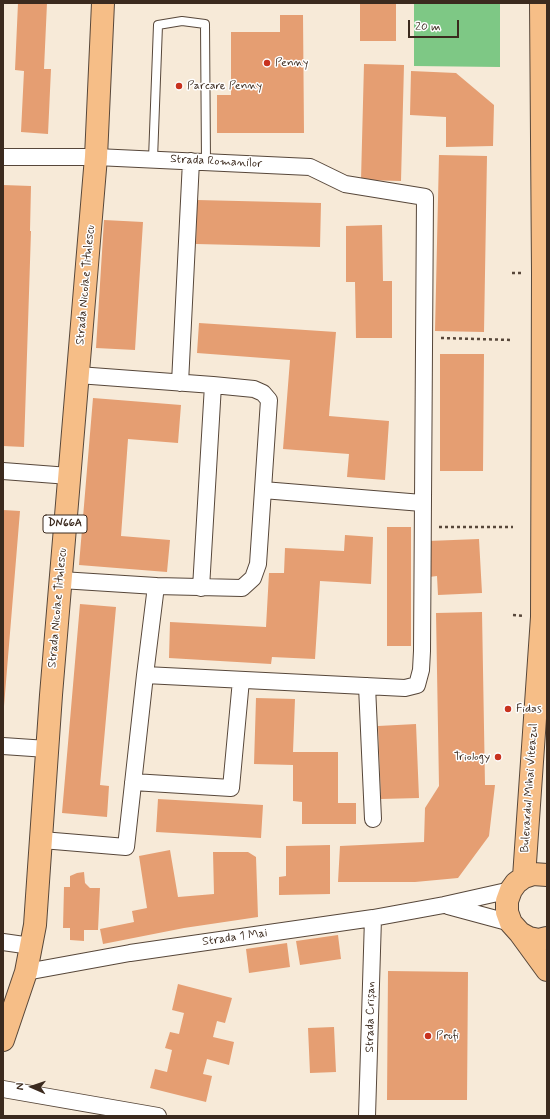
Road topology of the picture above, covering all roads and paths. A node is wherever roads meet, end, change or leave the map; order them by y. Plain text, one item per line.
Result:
1 (103, 3) edge
2 (541, 3) edge
3 (3, 157) edge
4 (96, 157) junction
5 (153, 159) junction
6 (199, 161) junction
7 (424, 337) junction
8 (512, 340) dead end
9 (78, 376) junction
10 (180, 383) junction
11 (213, 385) junction
12 (3, 471) edge
13 (69, 476) junction
14 (263, 490) junction
15 (422, 503) junction
16 (422, 526) junction
17 (513, 528) dead end
18 (61, 580) junction
19 (156, 586) junction
20 (201, 588) junction
21 (145, 675) junction
22 (240, 680) junction
23 (368, 686) junction
24 (3, 746) edge
25 (47, 749) junction
26 (133, 782) junction
27 (373, 819) dead end
28 (42, 840) junction
29 (547, 875) edge
30 (517, 884) junction
31 (444, 905) junction
32 (373, 918) junction
33 (516, 928) junction
34 (547, 938) edge
35 (3, 942) edge
36 (31, 946) junction
37 (547, 970) edge
38 (26, 972) junction
39 (3, 1040) edge
40 (3, 1089) edge
41 (158, 1116) edge
42 (367, 1116) edge

1 - 4 main road, Strada Nicolae Titulescu / DN66A
2 - 30 main road, Bulevardul Mihai Viteazul
3 - 4 street, Strada Romanilor
4 - 5 street, Strada Romanilor
4 - 9 main road, Strada Nicolae Titulescu / DN66A
5 - 6 street, Strada Romanilor
5 - 6 lane
6 - 7 street, Strada Romanilor
6 - 10 street
7 - 8 path
7 - 15 street
9 - 10 street
9 - 13 main road, Strada Nicolae Titulescu / DN66A
10 - 11 street
11 - 14 street
11 - 20 street
12 - 13 street
13 - 18 main road, Strada Nicolae Titulescu / DN66A
14 - 15 street
14 - 20 street
15 - 16 street
16 - 17 path
16 - 23 street
18 - 19 street
18 - 25 main road, Strada Nicolae Titulescu / DN66A
19 - 20 street
19 - 21 street
21 - 22 street
21 - 26 street
22 - 23 street
22 - 26 street
23 - 27 street
24 - 25 street
25 - 28 main road, Strada Nicolae Titulescu / DN66A
26 - 28 street
28 - 36 main road, Strada Nicolae Titulescu / DN66A
29 - 30 main road
30 - 31 street, Strada 1 Mai
30 - 33 main road, Bulevardul Mihai Viteazul
31 - 32 street, Strada 1 Mai
31 - 33 street, Strada 1 Mai
32 - 38 street, Strada 1 Mai
32 - 42 street, Strada Crișan
33 - 34 main road
33 - 37 main road
35 - 36 street
36 - 38 main road, Strada Nicolae Titulescu / DN66A
38 - 39 main road, Strada Nicolae Titulescu / DN66A
40 - 41 street

